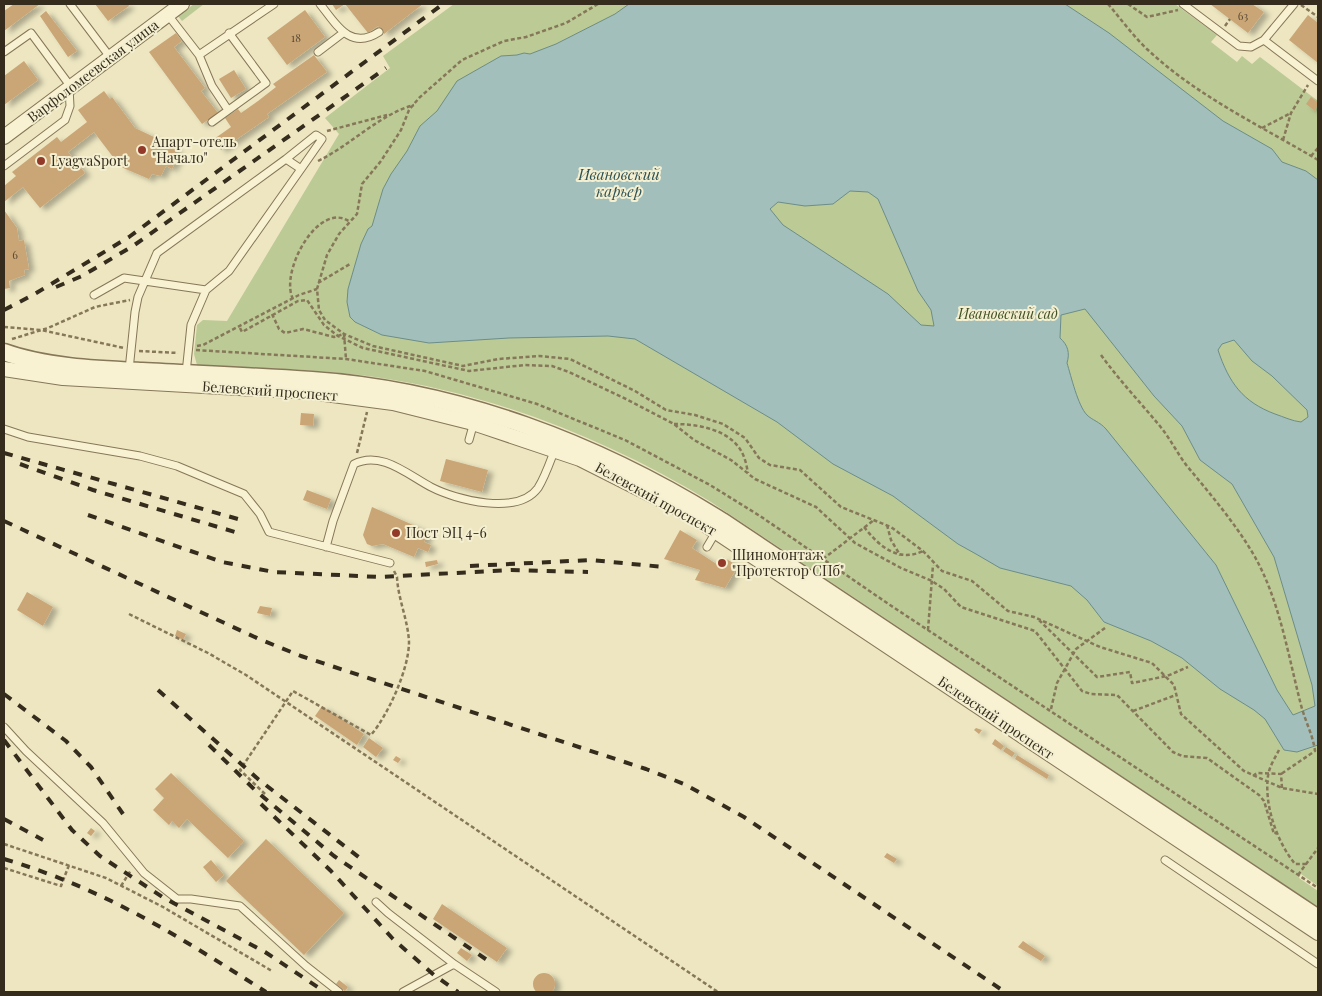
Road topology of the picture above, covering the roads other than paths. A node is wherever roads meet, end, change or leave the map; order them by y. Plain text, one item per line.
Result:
1 (70, 4) edge
2 (182, 4) edge
3 (274, 4) edge
4 (320, 4) edge
5 (1294, 4) edge
6 (1184, 5) edge
7 (168, 15) junction
8 (378, 32) dead end
9 (229, 33) junction
10 (343, 33) junction
11 (1264, 40) junction
12 (4, 52) edge
13 (318, 52) dead end
14 (199, 56) junction
15 (110, 58) junction
16 (1316, 79) edge
17 (70, 87) junction
18 (228, 110) junction
19 (212, 122) dead end
20 (4, 137) edge
21 (286, 159) junction
22 (4, 166) edge
23 (301, 169) junction
24 (145, 280) junction
25 (206, 290) junction
26 (94, 295) dead end
27 (4, 352) edge
28 (4, 369) edge
29 (186, 373) junction
30 (129, 377) junction
31 (475, 417) junction
32 (4, 429) edge
33 (468, 440) dead end
34 (558, 443) junction
35 (719, 526) junction
36 (326, 546) junction
37 (707, 547) dead end
38 (390, 563) road end
39 (4, 727) edge
40 (1165, 860) dead end
41 (376, 902) dead end
42 (1318, 918) edge
43 (1318, 933) edge
44 (454, 964) junction
45 (1318, 964) edge
46 (339, 992) edge
47 (403, 992) edge
48 (496, 992) edge

1 - 15 lane
2 - 7 street, Варфоломеевская улица
3 - 9 lane
4 - 10 lane
5 - 11 lane
6 - 11 lane
7 - 14 lane
7 - 15 street, Варфоломеевская улица
8 - 10 lane
9 - 14 lane
9 - 18 lane
10 - 13 lane
11 - 16 lane
12 - 17 lane
14 - 18 lane
15 - 17 street, Варфоломеевская улица
17 - 20 street, Варфоломеевская улица
17 - 22 lane
18 - 19 lane
21 - 23 lane
21 - 23 lane
21 - 24 lane
23 - 25 lane
24 - 25 lane
24 - 26 lane
24 - 30 lane
25 - 29 lane
27 - 30 street, Белевский проспект
28 - 30 street, Белевский проспект
29 - 30 street, Белевский проспект
29 - 31 street, Белевский проспект
30 - 31 street, Белевский проспект
31 - 33 lane
31 - 34 street, Белевский проспект
32 - 36 lane
34 - 35 street, Белевский проспект
34 - 36 lane
35 - 37 lane
35 - 42 street, Белевский проспект
35 - 43 street, Белевский проспект
36 - 38 lane
39 - 46 lane
40 - 45 lane
41 - 44 lane
44 - 47 lane
44 - 48 lane

